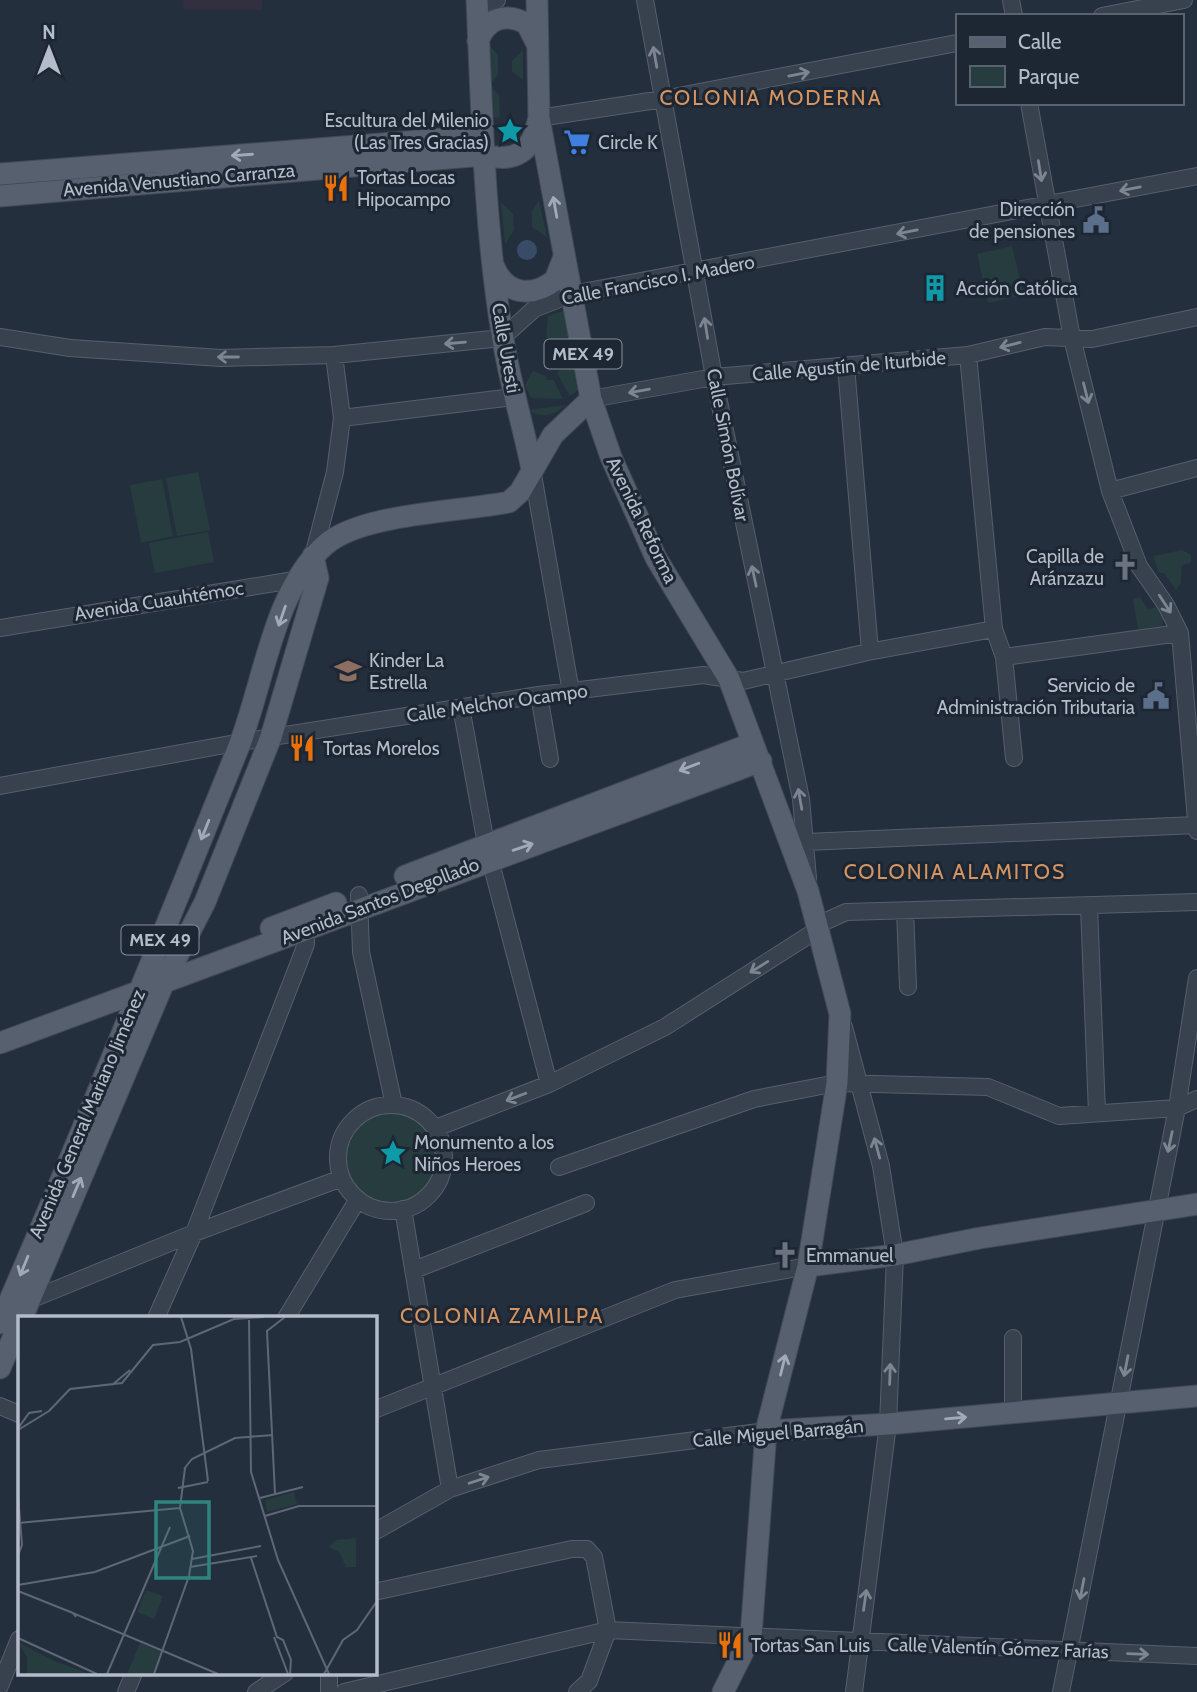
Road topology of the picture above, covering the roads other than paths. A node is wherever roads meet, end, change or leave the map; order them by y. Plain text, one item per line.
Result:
1 (537, 0) edge
2 (645, 0) edge
3 (1184, 0) edge
4 (484, 2) edge
5 (1112, 14) edge
6 (478, 41) junction
7 (536, 42) junction
8 (956, 43) edge
9 (663, 100) junction
10 (1029, 105) edge
11 (539, 118) junction
12 (483, 146) junction
13 (0, 174) edge
14 (1197, 176) edge
15 (0, 196) edge
16 (1046, 206) junction
17 (564, 256) junction
18 (493, 265) junction
19 (697, 271) junction
20 (572, 294) junction
21 (1197, 317) edge
22 (0, 337) edge
23 (502, 338) junction
24 (1072, 338) junction
25 (334, 355) junction
26 (968, 355) junction
27 (846, 366) junction
28 (714, 377) junction
29 (590, 395) junction
30 (513, 397) junction
31 (342, 418) junction
32 (522, 421) junction
33 (1197, 468) edge
34 (532, 469) junction
35 (1110, 491) junction
36 (313, 556) junction
37 (296, 578) junction
38 (318, 578) junction
39 (0, 628) edge
40 (994, 629) junction
41 (1180, 633) junction
42 (870, 651) junction
43 (1004, 657) junction
44 (264, 669) junction
45 (775, 675) junction
46 (290, 677) junction
47 (729, 679) junction
48 (1191, 688) edge
49 (571, 692) junction
50 (539, 695) junction
51 (461, 707) junction
52 (271, 737) junction
53 (240, 742) junction
54 (757, 752) junction
55 (1014, 758) dead end
56 (551, 759) dead end
57 (0, 786) edge
58 (1197, 828) edge
59 (806, 842) junction
60 (488, 852) junction
61 (808, 891) junction
62 (358, 902) junction
63 (1197, 902) edge
64 (1089, 906) junction
65 (905, 910) junction
66 (306, 923) junction
67 (817, 930) junction
68 (1197, 978) edge
69 (154, 979) junction
70 (908, 987) dead end
71 (840, 1014) junction
72 (0, 1028) edge
73 (0, 1043) edge
74 (860, 1082) junction
75 (837, 1083) junction
76 (549, 1084) junction
77 (1197, 1099) edge
78 (394, 1105) junction
79 (1177, 1108) junction
80 (1097, 1113) junction
81 (436, 1128) junction
82 (559, 1167) dead end
83 (342, 1178) junction
84 (358, 1199) junction
85 (586, 1203) dead end
86 (1197, 1205) edge
87 (403, 1209) junction
88 (1155, 1212) junction
89 (194, 1233) junction
90 (895, 1255) junction
91 (808, 1266) junction
92 (414, 1270) junction
93 (13, 1314) edge
94 (157, 1316) edge
95 (287, 1316) edge
96 (1013, 1338) dead end
97 (0, 1368) edge
98 (433, 1385) junction
99 (1197, 1396) edge
100 (1119, 1403) junction
101 (0, 1406) edge
102 (376, 1409) edge
103 (1013, 1413) junction
104 (18, 1414) edge
105 (888, 1424) junction
106 (766, 1431) junction
107 (450, 1489) junction
108 (376, 1531) edge
109 (376, 1592) edge
110 (608, 1630) junction
111 (751, 1636) junction
112 (18, 1641) edge
113 (859, 1643) junction
114 (1069, 1651) junction
115 (1197, 1656) edge
116 (134, 1674) edge
117 (283, 1674) edge
118 (329, 1674) edge
119 (0, 1686) edge
120 (126, 1692) edge
121 (256, 1692) edge
122 (329, 1692) edge
123 (344, 1692) edge
124 (577, 1692) edge
125 (723, 1692) edge
126 (853, 1692) edge
127 (1061, 1692) edge

1 - 7 main road, Avenida Reforma / MEX 49
9 -> 2 street, Calle Simón Bolívar
3 - 5 street
4 - 6 main road, Calle Uresti
6 - 7 main road
6 - 12 main road, Calle Uresti
7 - 11 main road, Avenida Reforma / MEX 49
9 -> 8 street
9 - 11 street
9 - 19 street, Calle Simón Bolívar
10 -> 16 street
11 - 12 main road
17 -> 11 main road, Avenida Reforma / MEX 49
12 -> 13 main road, Avenida Venustiano Carranza
12 - 15 main road, Avenida Venustiano Carranza
12 - 18 main road, Calle Uresti
14 -> 16 street, Calle Francisco I. Madero
16 -> 19 street, Calle Francisco I. Madero
16 - 24 street
17 - 18 main road
17 - 20 main road, Avenida Reforma / MEX 49
18 - 23 main road, Calle Uresti
19 - 20 street, Calle Francisco I. Madero
28 -> 19 street, Calle Simón Bolívar
20 - 23 street, Calle Francisco I. Madero
20 - 29 main road, Avenida Reforma / MEX 49
21 - 24 street, Calle Agustín de Iturbide
25 -> 22 street
23 -> 25 street
23 - 30 main road, Calle Uresti
24 -> 26 street, Calle Agustín de Iturbide
24 -> 35 street
25 - 31 street, Avenida General Mariano Jiménez
26 - 27 street, Calle Agustín de Iturbide
26 - 40 street
27 - 28 street, Calle Agustín de Iturbide
27 - 42 street
28 -> 29 street, Calle Agustín de Iturbide
45 -> 28 street, Calle Simón Bolívar
29 - 32 main road
29 - 34 main road
29 - 47 main road, Avenida Reforma / MEX 49
30 - 31 street
30 - 32 main road, Calle Uresti
31 - 36 street, Avenida General Mariano Jiménez
32 - 34 main road, Calle Uresti
33 - 35 street
34 - 36 main road
34 - 49 street, Calle Uresti
35 -> 41 street
36 - 37 main road, Avenida General Mariano Jiménez / MEX 49
36 - 38 main road, Avenida General Mariano Jiménez / MEX 49
37 - 38 street, Avenida Cuauhtémoc
37 - 39 street, Avenida Cuauhtémoc
37 -> 44 main road, Avenida General Mariano Jiménez / MEX 49
38 - 46 main road, Avenida General Mariano Jiménez / MEX 49
40 - 42 street, Calle Melchor Ocampo
40 - 43 street
41 - 43 street
41 - 48 street
42 - 45 street, Calle Melchor Ocampo
43 - 55 street
44 - 46 main road
44 - 53 main road, Avenida General Mariano Jiménez / MEX 49
45 - 47 street, Calle Melchor Ocampo
59 -> 45 street, Calle Simón Bolívar
46 - 52 main road, Avenida General Mariano Jiménez / MEX 49
47 - 49 street, Calle Melchor Ocampo
47 - 54 main road, Avenida Reforma
48 - 58 street
49 - 50 street, Calle Melchor Ocampo
50 - 51 street, Calle Melchor Ocampo
50 - 56 street
51 - 52 street, Calle Melchor Ocampo
51 - 60 street
52 - 53 street, Calle Melchor Ocampo
52 - 69 main road, Avenida General Mariano Jiménez / MEX 49
53 - 57 street, Calle Melchor Ocampo
53 -> 69 main road, Avenida General Mariano Jiménez / MEX 49
54 - 60 main road, Avenida Santos Degollado
54 - 61 main road, Avenida Reforma
58 - 59 street
59 - 61 street, Calle Simón Bolívar
60 - 62 main road, Avenida Santos Degollado
60 - 76 street
61 - 67 main road, Avenida Reforma
62 - 66 main road, Avenida Santos Degollado
62 - 78 street
63 - 64 street
64 - 65 street
64 - 80 street
65 - 67 street
65 - 70 street
66 - 69 main road, Avenida Santos Degollado
66 - 89 street
67 - 71 main road, Avenida Reforma
67 -> 76 street
68 - 79 street
69 - 72 main road, Avenida Santos Degollado
69 - 73 main road, Avenida Santos Degollado
93 -> 69 main road, Avenida General Mariano Jiménez / MEX 49
69 -> 93 main road, Avenida General Mariano Jiménez / MEX 49
71 - 74 street
71 - 75 main road, Avenida Reforma
74 - 75 street
74 - 80 street
90 -> 74 street
75 - 82 street
75 - 91 main road, Avenida Reforma
76 -> 81 street
77 - 79 street
78 - 81 street
78 - 83 street
79 - 80 street
79 -> 88 street
81 - 87 street
83 - 84 street
83 - 89 street
84 - 87 street
84 - 95 street
85 - 92 street
86 - 88 main road
87 - 92 street
88 - 90 main road
88 -> 100 street
89 - 93 street
89 - 94 street
90 - 91 main road
105 -> 90 street
91 - 98 street
106 -> 91 main road, Avenida Reforma
92 - 98 street
93 - 97 main road, Avenida General Mariano Jiménez / MEX 49
96 - 103 street
98 - 102 street
98 - 107 street
99 - 100 main road, Calle Miguel Barragán
100 - 103 main road, Calle Miguel Barragán
100 -> 114 street
101 - 104 street
105 -> 103 main road, Calle Miguel Barragán
105 - 106 main road, Calle Miguel Barragán
113 -> 105 street
107 -> 106 street, Calle Miguel Barragán
106 - 111 main road, Avenida Reforma
107 - 108 street, Calle Miguel Barragán
109 - 110 street
110 - 111 street, Calle Valentín Gómez Farías
110 - 123 street, Calle Valentín Gómez Farías
110 - 124 street
111 - 113 street, Calle Valentín Gómez Farías
111 - 125 main road
112 - 119 street
113 - 114 street, Calle Valentín Gómez Farías
113 - 126 street
114 -> 115 street, Calle Valentín Gómez Farías
114 - 127 street
116 - 120 street
117 - 121 street
118 - 122 street

